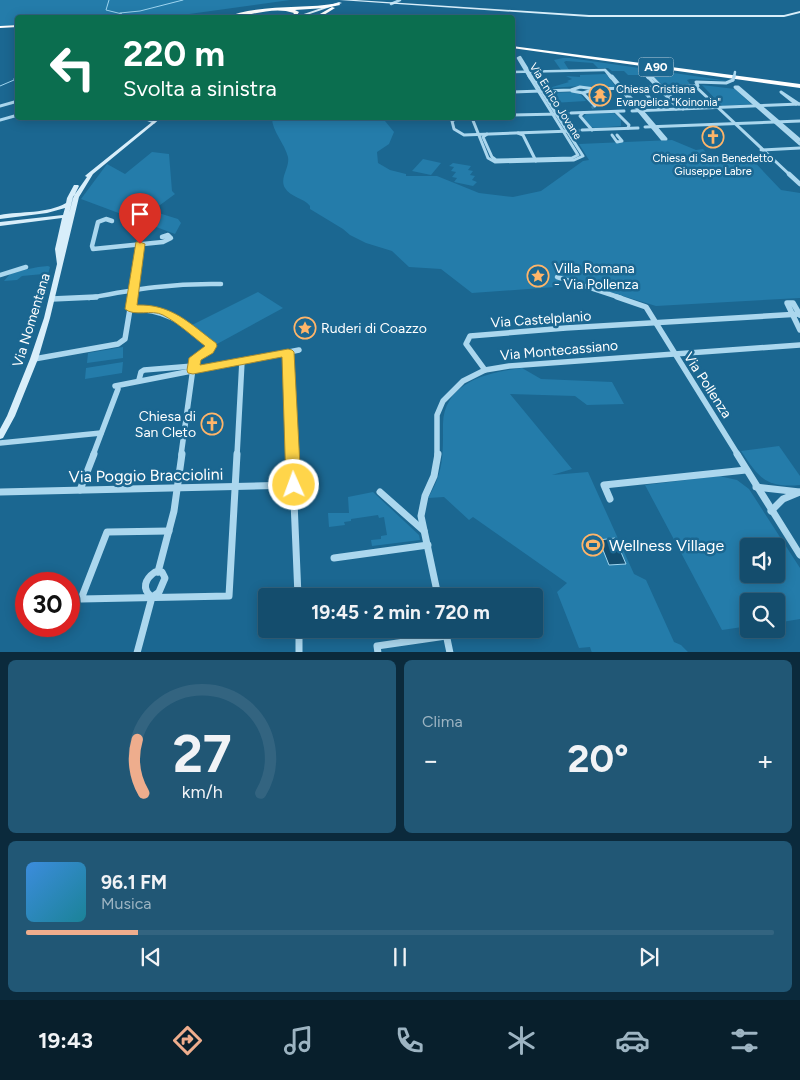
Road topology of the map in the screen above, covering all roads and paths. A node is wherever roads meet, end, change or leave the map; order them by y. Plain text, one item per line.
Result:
1 (346, 0) edge
2 (400, 0) edge
3 (340, 2) edge
4 (391, 4) junction
5 (277, 9) junction
6 (800, 12) edge
7 (244, 13) junction
8 (302, 14) joint
9 (237, 15) edge
10 (241, 15) edge
11 (296, 15) edge
12 (312, 15) edge
13 (320, 15) edge
14 (15, 27) edge
15 (0, 28) edge
16 (515, 46) edge
17 (515, 72) edge
18 (529, 72) junction
19 (735, 72) dead end
20 (636, 82) dead end
21 (800, 84) edge
22 (697, 86) junction
23 (659, 87) junction
24 (621, 89) junction
25 (575, 90) junction
26 (588, 90) junction
27 (541, 92) junction
28 (515, 93) edge
29 (583, 93) junction
30 (15, 101) edge
31 (799, 105) edge
32 (0, 106) edge
33 (758, 106) junction
34 (595, 108) junction
35 (719, 108) junction
36 (659, 109) dead end
37 (676, 109) junction
38 (684, 109) junction
39 (640, 110) junction
40 (624, 111) dead end
41 (632, 111) dead end
42 (583, 112) junction
43 (614, 112) junction
44 (571, 113) tunnel mouth
45 (555, 114) junction
46 (561, 114) tunnel mouth
47 (515, 115) edge
48 (15, 116) edge
49 (0, 120) edge
50 (149, 120) edge
51 (156, 120) edge
52 (455, 120) edge
53 (473, 120) edge
54 (800, 121) edge
55 (154, 122) junction
56 (777, 122) junction
57 (736, 124) junction
58 (645, 127) dead end
59 (654, 127) junction
60 (628, 128) junction
61 (638, 128) dead end
62 (582, 130) tunnel mouth
63 (592, 130) junction
64 (568, 131) junction
65 (529, 132) junction
66 (518, 133) junction
67 (479, 134) junction
68 (487, 134) junction
69 (800, 142) edge
70 (800, 149) edge
71 (764, 151) junction
72 (492, 160) junction
73 (537, 160) junction
74 (91, 175) junction
75 (800, 183) edge
76 (69, 204) junction
77 (68, 216) junction
78 (0, 217) edge
79 (28, 220) junction
80 (112, 221) dead end
81 (0, 224) edge
82 (62, 230) junction
83 (162, 237) dead end
84 (140, 244) junction
85 (60, 264) junction
86 (26, 267) dead end
87 (0, 275) edge
88 (557, 277) dead end
89 (221, 284) dead end
90 (134, 289) junction
91 (52, 299) junction
92 (131, 309) junction
93 (791, 314) junction
94 (800, 315) edge
95 (655, 323) junction
96 (800, 330) edge
97 (800, 345) edge
98 (299, 350) dead end
99 (288, 352) junction
100 (674, 354) junction
101 (34, 359) junction
102 (242, 361) junction
103 (193, 368) junction
104 (485, 370) junction
105 (101, 433) junction
106 (0, 436) edge
107 (0, 443) edge
108 (746, 470) junction
109 (294, 485) junction
110 (235, 486) junction
111 (756, 486) junction
112 (178, 488) junction
113 (80, 490) junction
114 (0, 492) edge
115 (380, 492) dead end
116 (800, 492) edge
117 (610, 499) dead end
118 (772, 511) junction
119 (169, 531) junction
120 (424, 531) junction
121 (428, 546) junction
122 (800, 555) edge
123 (334, 558) dead end
124 (158, 572) junction
125 (298, 588) edge
126 (436, 588) edge
127 (152, 597) junction
128 (299, 638) edge
129 (416, 638) edge
130 (446, 638) edge
131 (137, 652) edge
132 (299, 652) edge
133 (378, 652) edge
134 (450, 652) edge

1 - 3 main road
1 - 4 main road
2 - 4 street
3 - 5 highway
3 - 8 main road
3 - 13 highway
4 - 6 main road
5 - 7 highway
5 - 11 highway
7 - 9 highway
7 - 10 highway
8 - 12 highway
14 - 15 highway
16 - 21 highway, A90
17 - 18 street
18 - 24 street
18 - 27 street, Via Enrico Jovane
19 - 22 street, bridge
20 - 36 street
22 - 23 street
22 - 35 street
23 - 23 street
23 - 24 street
23 - 37 street
23 - 38 street
24 - 26 street
24 - 39 street
25 - 26 street
25 - 27 street
25 - 29 street
26 - 29 street
27 - 28 street
27 - 45 street, Via Enrico Jovane
29 - 34 street
30 - 32 street
31 - 31 street
31 - 33 street
33 - 33 street
33 - 35 street
33 - 56 street
34 - 42 street
34 - 43 street
35 - 38 street
35 - 57 street
37 - 38 street
37 - 39 street
39 - 41 street
39 - 59 street
40 - 43 street
42 - 44 street
42 - 63 street
43 - 60 street
45 - 46 street
45 - 47 street
45 - 64 street, Via Enrico Jovane
48 - 49 street
50 - 55 street
51 - 55 main road, Via Nomentana
52 - 67 street
53 - 67 street
54 - 56 street
55 - 74 main road, Via Nomentana
56 - 57 street
56 - 69 street
57 - 59 street
57 - 71 street
58 - 59 street
60 - 61 street
60 - 63 street
62 - 63 street
64 - 65 street
64 - 73 street, Via Enrico Jovane
65 - 66 street
65 - 73 street
66 - 68 street
66 - 73 street
67 - 68 street
67 - 72 street
68 - 72 street
70 - 71 street
71 - 75 street
72 - 73 street
74 - 76 main road, Via Nomentana
74 - 77 main road, Via Nomentana
76 - 77 main road, Via Nomentana
76 - 78 main road
77 - 79 main road
77 - 82 main road, Via Nomentana
77 - 85 main road, Via Nomentana
79 - 81 main road
79 - 82 main road
80 - 84 street
82 - 85 main road, Via Nomentana
83 - 84 street
84 - 90 street
85 - 91 main road, Via Nomentana
86 - 87 street
88 - 95 street, Via Pollenza
89 - 90 street
90 - 91 street
90 - 92 street
91 - 101 main road, Via Nomentana
92 - 101 street
92 - 103 street
93 - 94 street
93 - 94 street
93 - 95 street
93 - 96 street
95 - 100 street, Via Pollenza
95 - 104 street, Via Castelplanio
97 - 100 street, Via Montecassiano
98 - 99 street
99 - 102 street
99 - 109 street
100 - 104 street, Via Montecassiano
100 - 108 street, Via Pollenza
101 - 106 main road, Via Nomentana
102 - 103 street
102 - 110 street
103 - 105 street
103 - 112 street
104 - 120 street, Via Montecassiano
105 - 107 street
105 - 113 street
108 - 111 street, Via Pollenza
108 - 117 street
109 - 110 street, Via Poggio Bracciolini
109 - 125 street
110 - 112 street, Via Poggio Bracciolini
110 - 127 street
111 - 116 street
111 - 118 street, Via Pollenza
112 - 113 street, Via Poggio Bracciolini
112 - 119 street
113 - 114 street, Via Poggio Bracciolini
115 - 120 street
116 - 118 street
118 - 122 street, Via Pollenza
119 - 124 street
119 - 127 street
120 - 121 street, Via Montecassiano
121 - 123 street
121 - 126 street, Via Montecassiano
124 - 127 street
124 - 127 street
127 - 131 street
128 - 132 street
129 - 133 street
130 - 134 street

